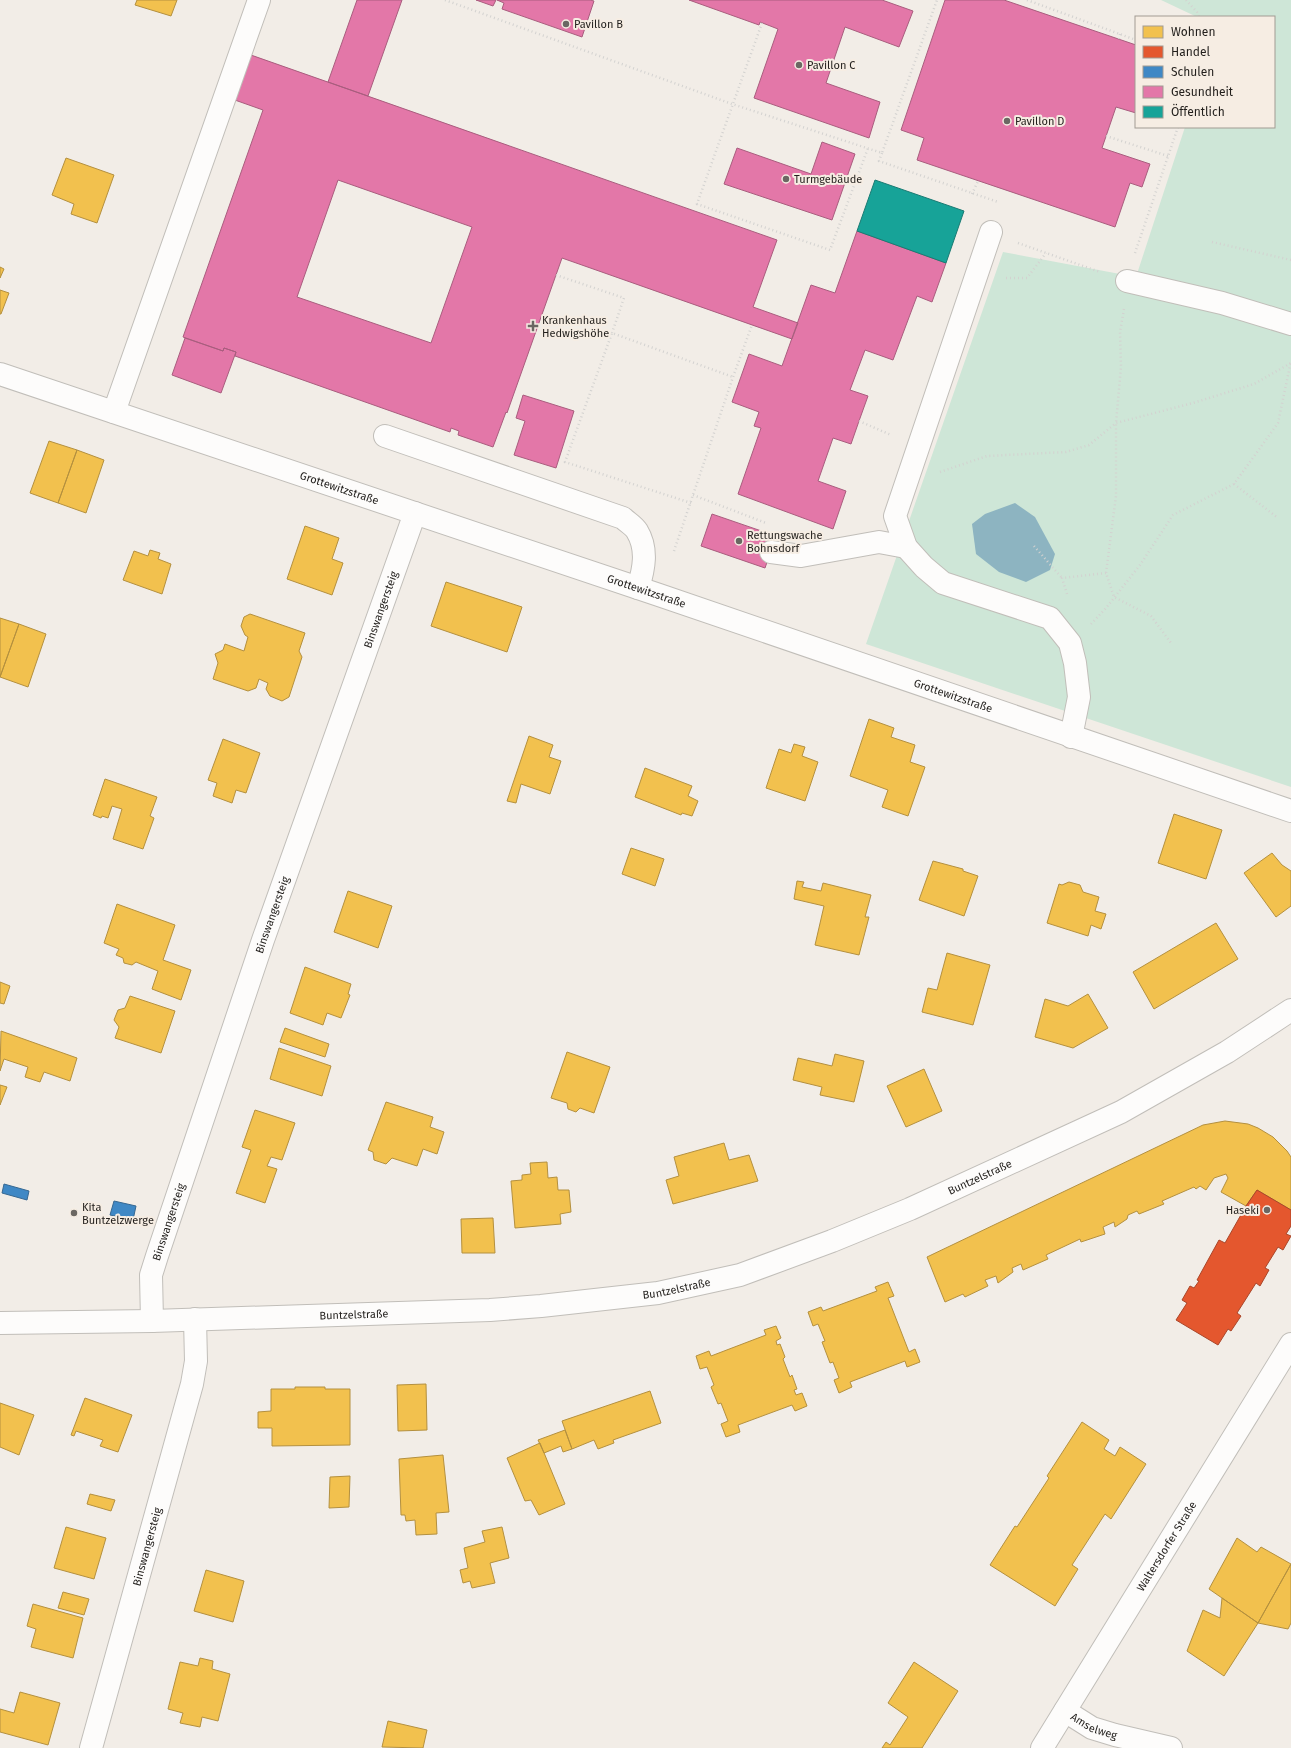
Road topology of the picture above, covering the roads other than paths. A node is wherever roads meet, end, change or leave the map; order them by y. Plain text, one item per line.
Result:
1 (259, 0) edge
2 (991, 232) road end
3 (1127, 281) road end
4 (1291, 324) edge
5 (0, 374) edge
6 (114, 412) junction
7 (385, 436) dead end
8 (415, 513) junction
9 (906, 547) junction
10 (770, 552) dead end
11 (638, 588) junction
12 (1071, 737) junction
13 (1291, 811) edge
14 (1291, 1010) edge
15 (195, 1319) junction
16 (152, 1321) junction
17 (0, 1323) edge
18 (1291, 1344) edge
19 (1065, 1711) junction
20 (91, 1748) edge
21 (1042, 1748) edge
22 (1171, 1748) edge

1 - 6 street
2 - 9 street
3 - 4 street
5 - 6 street, Grottewitzstraße
6 - 8 street, Grottewitzstraße
7 - 11 street
8 - 11 street, Grottewitzstraße
8 - 16 street, Binswangersteig
9 - 10 street
9 - 12 street
11 - 12 street, Grottewitzstraße
12 - 13 street, Grottewitzstraße
14 - 15 street, Buntzelstraße
15 - 16 street, Buntzelstraße
15 - 20 street, Binswangersteig
16 - 17 street, Buntzelstraße
18 - 19 street, Waltersdorfer Straße
19 - 21 street, Waltersdorfer Straße
19 - 22 street, Amselweg

